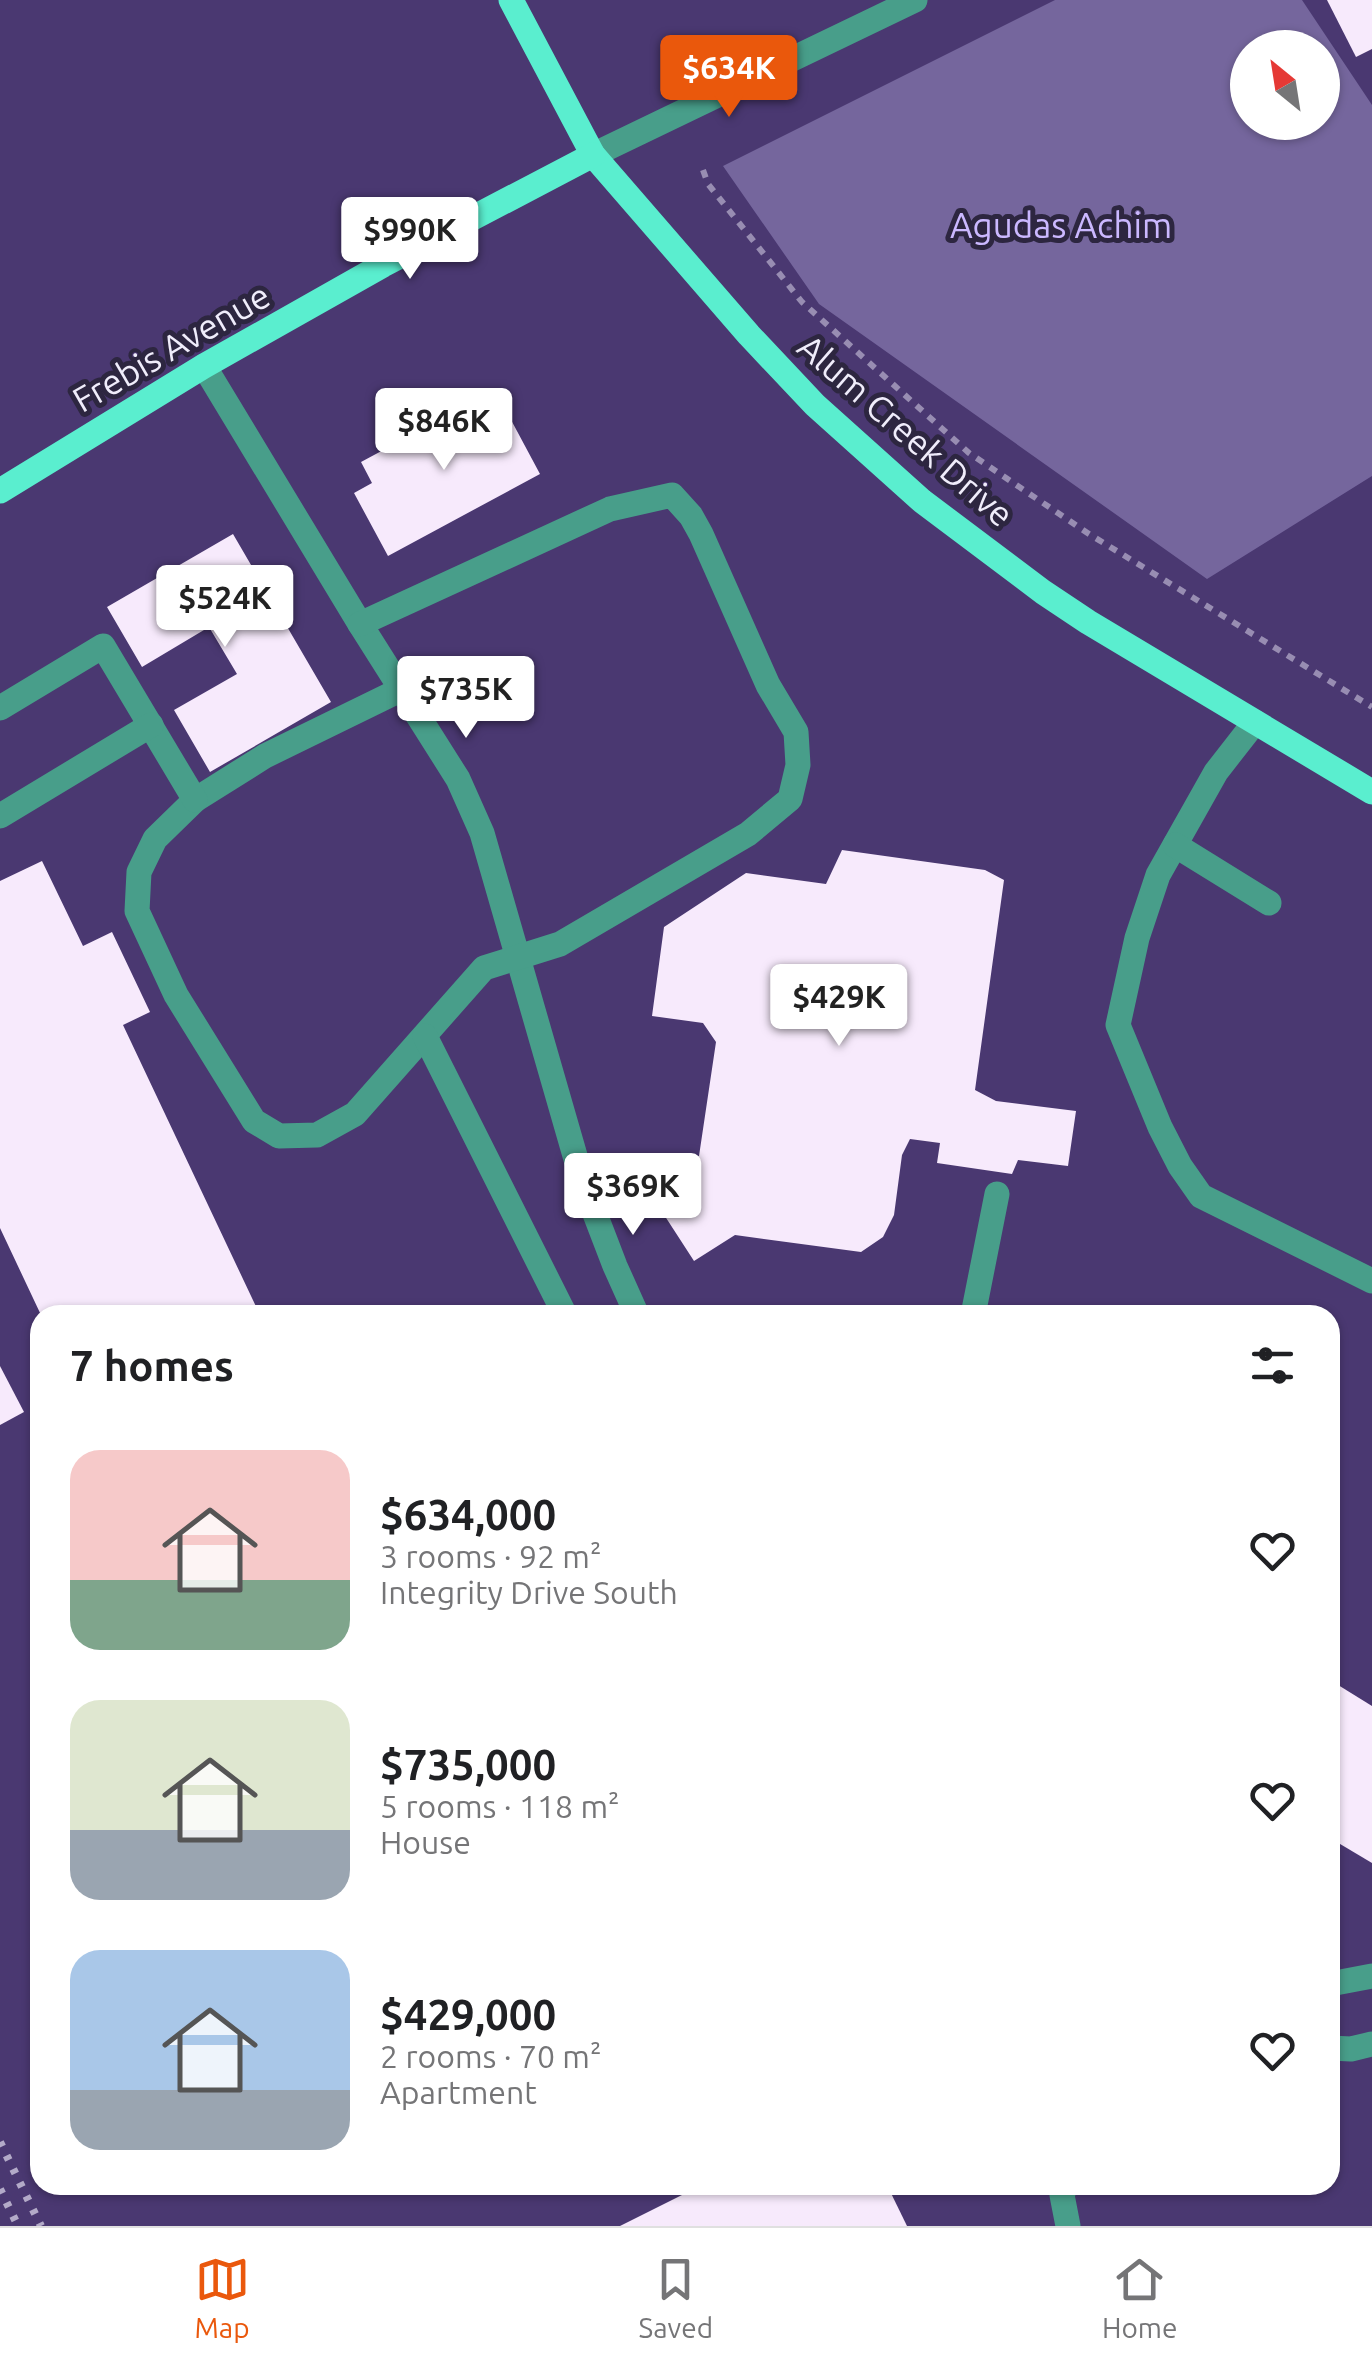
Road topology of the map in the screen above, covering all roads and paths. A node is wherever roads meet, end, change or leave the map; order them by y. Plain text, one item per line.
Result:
1 (511, 0) edge
2 (915, 0) edge
3 (593, 155) junction
4 (703, 170) dead end
5 (204, 366) junction
6 (0, 491) edge
7 (360, 624) junction
8 (400, 690) junction
9 (1372, 707) edge
10 (0, 708) edge
11 (1255, 722) junction
12 (151, 725) junction
13 (1372, 792) edge
14 (195, 800) junction
15 (0, 816) edge
16 (1175, 845) junction
17 (1269, 904) dead end
18 (519, 957) junction
19 (425, 1036) junction
20 (997, 1194) dead end
21 (1372, 1281) edge
22 (559, 1305) edge
23 (632, 1305) edge
24 (976, 1305) edge
25 (1372, 1976) edge
26 (1340, 1982) edge
27 (1372, 2044) edge
28 (1340, 2048) edge
29 (1062, 2195) edge
30 (1068, 2226) edge

1 - 3 main road, Alum Creek Drive
2 - 3 street
3 - 5 main road, Frebis Avenue
3 - 11 main road, Alum Creek Drive
4 - 9 path
5 - 6 main road, Frebis Avenue
5 - 7 street
7 - 8 street
7 - 18 street
8 - 14 street
8 - 18 street
10 - 12 street
11 - 13 main road, Alum Creek Drive
11 - 16 street
12 - 14 street
12 - 15 street
14 - 19 street
16 - 17 street
16 - 21 street
18 - 19 street
18 - 23 street
19 - 22 street
20 - 24 street
25 - 26 street
27 - 28 street
29 - 30 street

